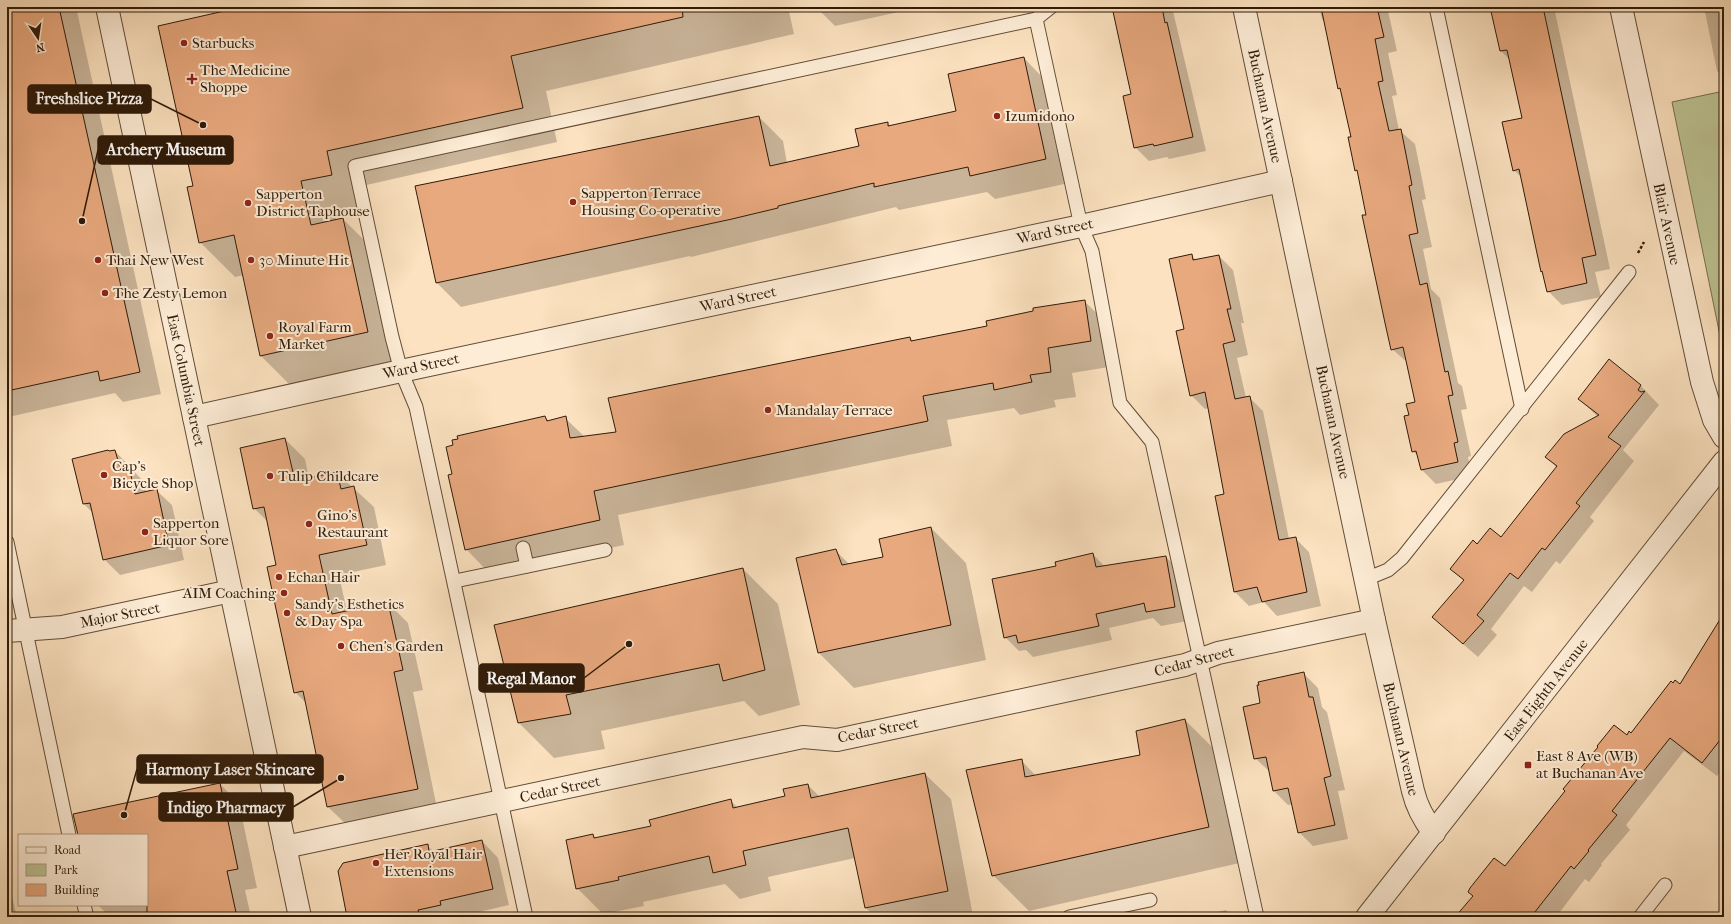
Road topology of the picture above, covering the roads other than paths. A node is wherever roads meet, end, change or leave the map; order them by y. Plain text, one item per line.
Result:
1 (108, 7) edge
2 (1050, 7) edge
3 (1244, 7) edge
4 (1436, 7) edge
5 (1621, 7) edge
6 (1036, 19) junction
7 (1281, 181) junction
8 (1081, 226) junction
9 (1629, 272) road end
10 (401, 370) junction
11 (1522, 409) junction
12 (194, 417) junction
13 (1724, 437) edge
14 (1724, 462) edge
15 (7, 542) edge
16 (523, 548) dead end
17 (605, 550) dead end
18 (527, 566) junction
19 (1366, 579) junction
20 (455, 581) junction
21 (231, 591) junction
22 (1374, 620) junction
23 (16, 630) edge
24 (1201, 660) junction
25 (501, 801) junction
26 (1434, 833) junction
27 (69, 834) edge
28 (285, 847) junction
29 (1665, 885) dead end
30 (1150, 900) dead end
31 (84, 906) edge
32 (87, 917) edge
33 (300, 917) edge
34 (526, 917) edge
35 (1069, 917) edge
36 (1257, 917) edge
37 (1366, 917) edge
38 (1640, 917) edge

1 - 12 street, East Columbia Street
2 - 6 lane
3 - 7 street, Buchanan Avenue
4 - 11 lane
5 - 13 street, Blair Avenue
6 - 8 lane
6 - 10 lane
7 - 8 street, Ward Street
7 - 19 street, Buchanan Avenue
8 - 10 street, Ward Street
8 - 24 lane
9 - 11 lane
10 - 12 street, Ward Street
10 - 20 lane
11 - 19 lane
12 - 21 street, East Columbia Street
14 - 26 street, East Eighth Avenue
15 - 23 lane
16 - 18 lane
17 - 18 lane
18 - 20 lane
19 - 22 street, Buchanan Avenue
20 - 25 lane
21 - 23 street, Major Street
21 - 28 street, East Columbia Street
22 - 24 street, Cedar Street
22 - 26 street, Buchanan Avenue
23 - 27 lane
24 - 25 street, Cedar Street
24 - 36 lane
25 - 28 street, Cedar Street
25 - 34 lane
26 - 37 street, East Eighth Avenue
28 - 33 street, East Columbia Street
29 - 38 lane
30 - 35 lane
31 - 32 lane

